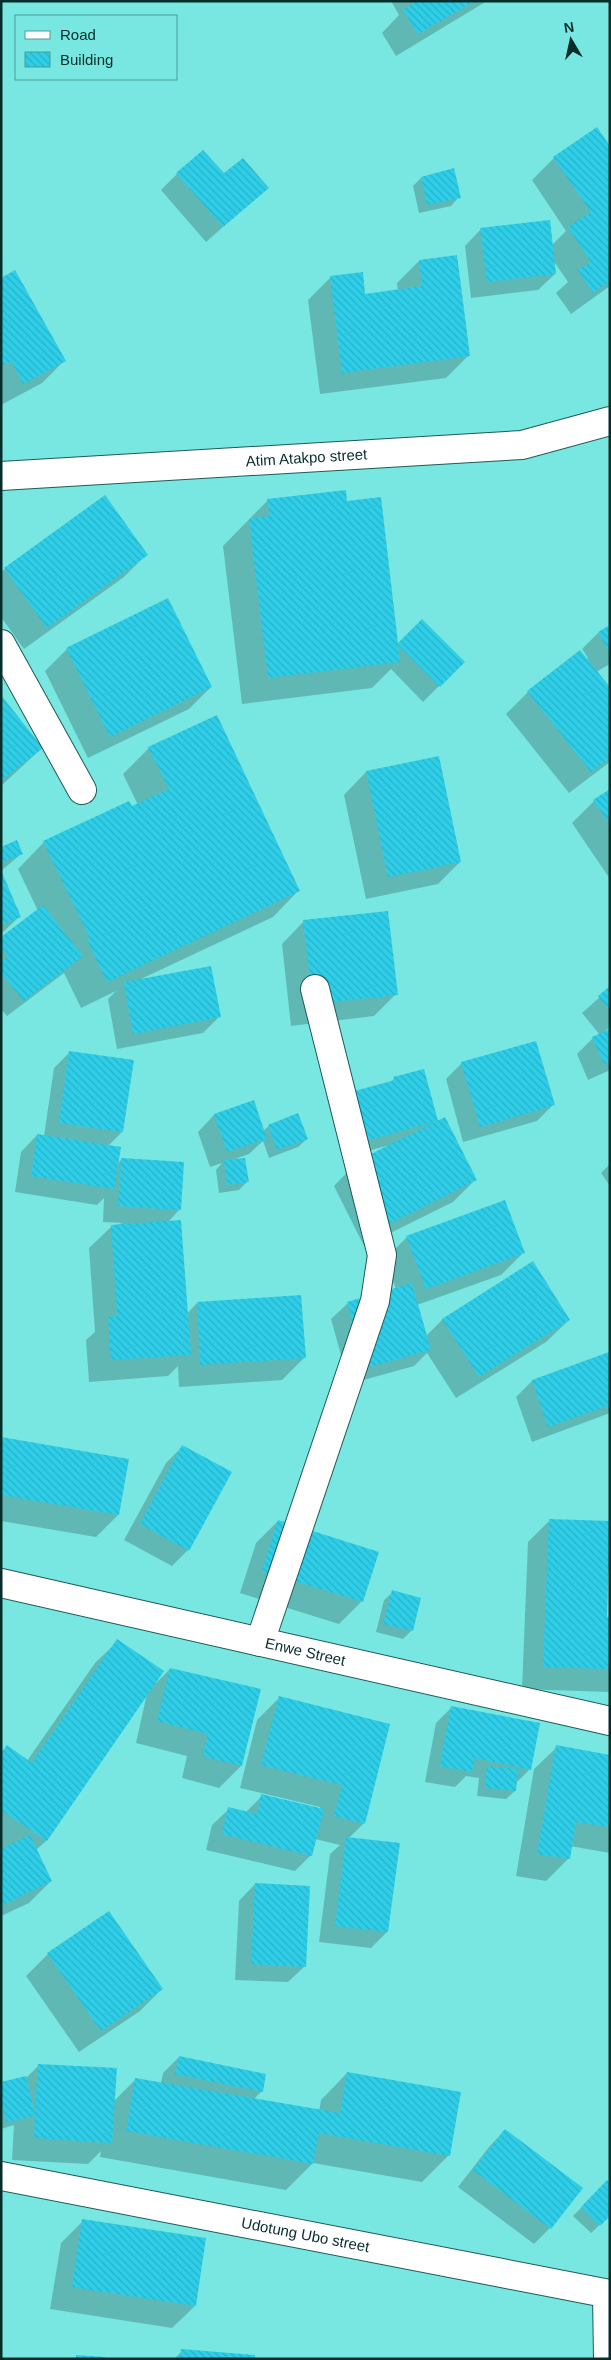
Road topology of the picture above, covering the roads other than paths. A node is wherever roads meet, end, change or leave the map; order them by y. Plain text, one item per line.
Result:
1 (610, 421) edge
2 (1, 476) edge
3 (1, 644) edge
4 (82, 790) dead end
5 (315, 989) dead end
6 (1, 1584) edge
7 (260, 1642) junction
8 (610, 1721) edge
9 (1, 2176) edge
10 (608, 2294) edge
11 (608, 2359) edge

1 - 2 street, Atim Atakpo street
3 - 4 street
5 - 7 street
6 - 7 street, Enwe Street
7 - 8 street, Enwe Street
9 - 10 street, Udotung Ubo street
10 - 11 street

